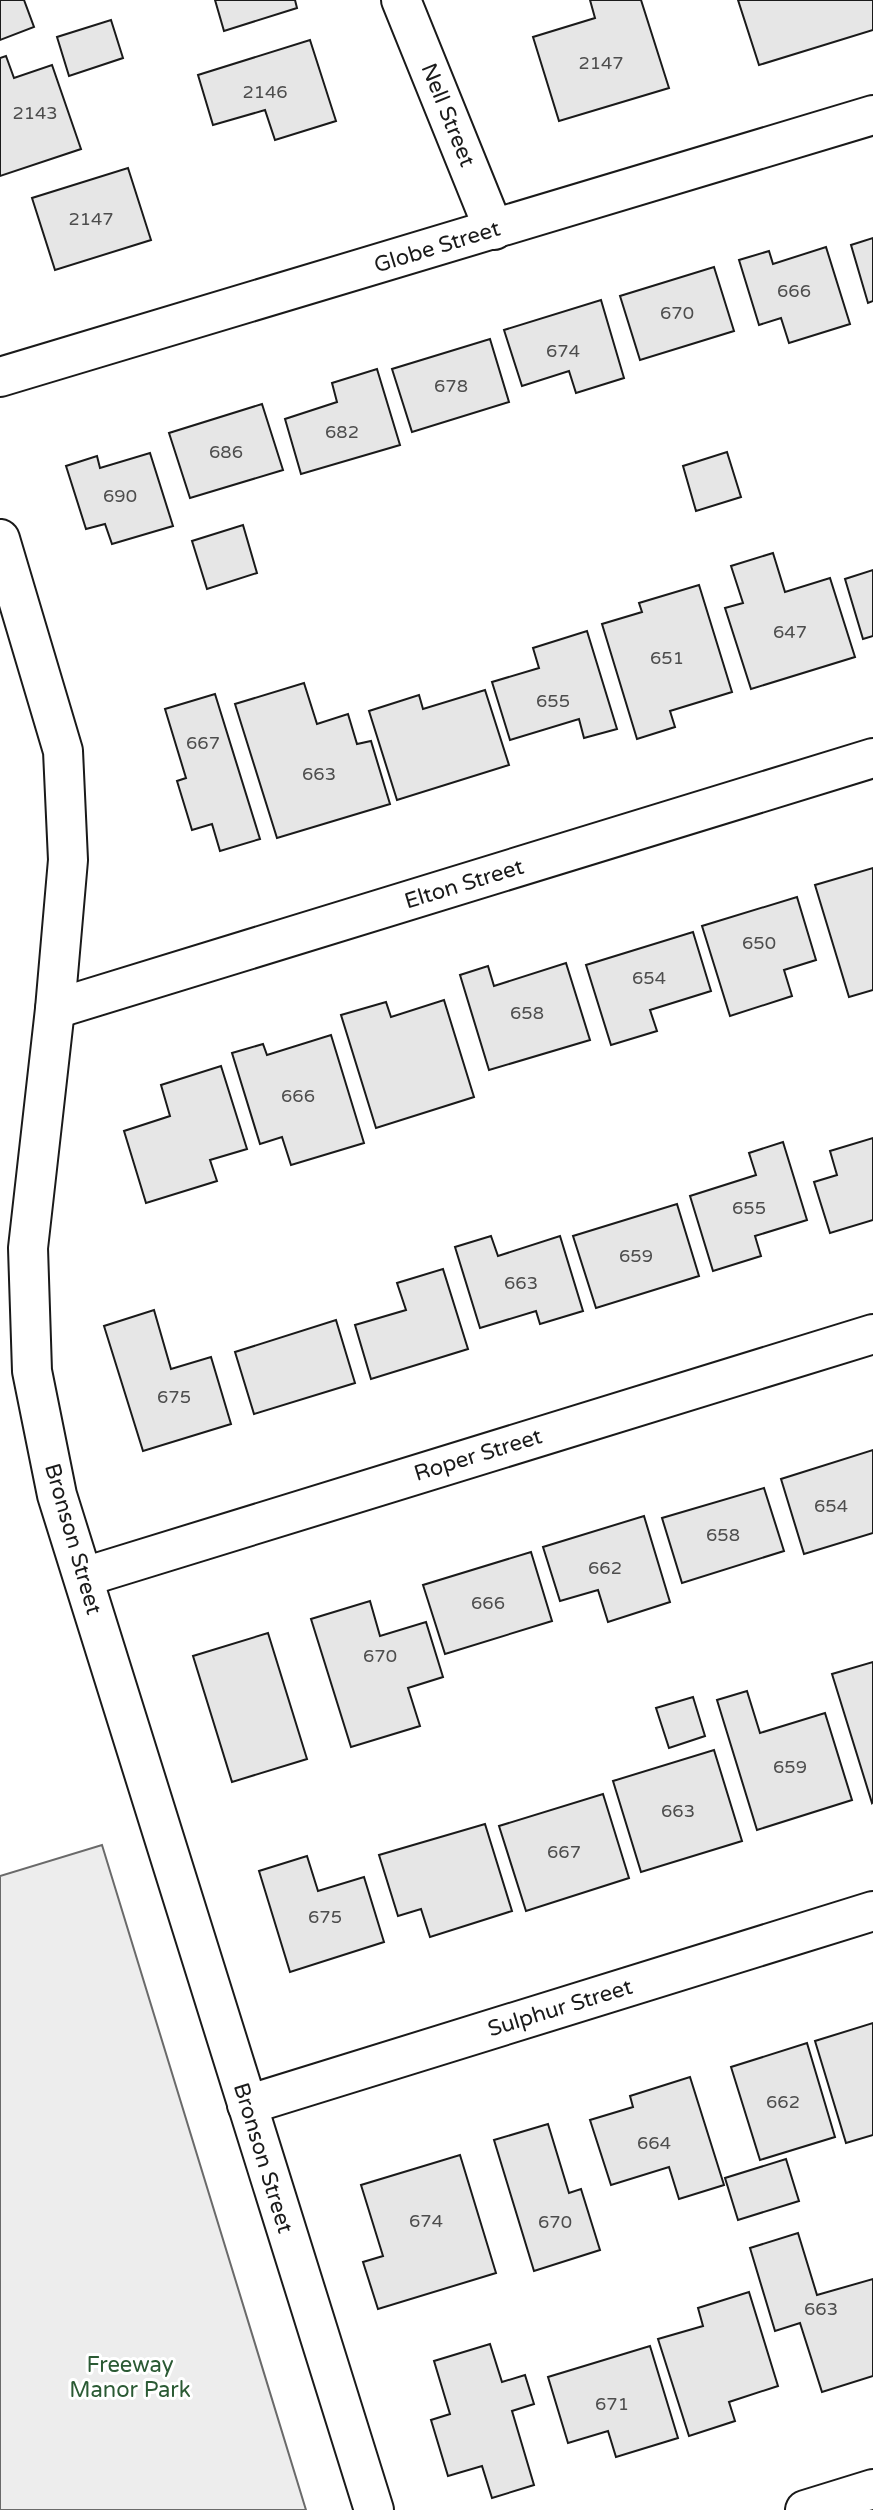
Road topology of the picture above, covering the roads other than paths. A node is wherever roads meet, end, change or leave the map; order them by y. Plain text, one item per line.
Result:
1 (401, 0) edge
2 (873, 115) edge
3 (494, 230) junction
4 (0, 377) edge
5 (0, 539) edge
6 (873, 758) edge
7 (55, 1009) junction
8 (873, 1334) edge
9 (84, 1577) junction
10 (873, 1911) edge
11 (247, 2105) junction
12 (873, 2489) edge
13 (374, 2510) edge
14 (805, 2510) edge

1 - 3 street, Nell Street
2 - 3 street, Globe Street
3 - 4 street, Globe Street
5 - 7 street, Bronson Street
6 - 7 street, Elton Street
7 - 9 street, Bronson Street
8 - 9 street, Roper Street
9 - 11 street, Bronson Street
10 - 11 street, Sulphur Street
11 - 13 street, Bronson Street
12 - 14 street

